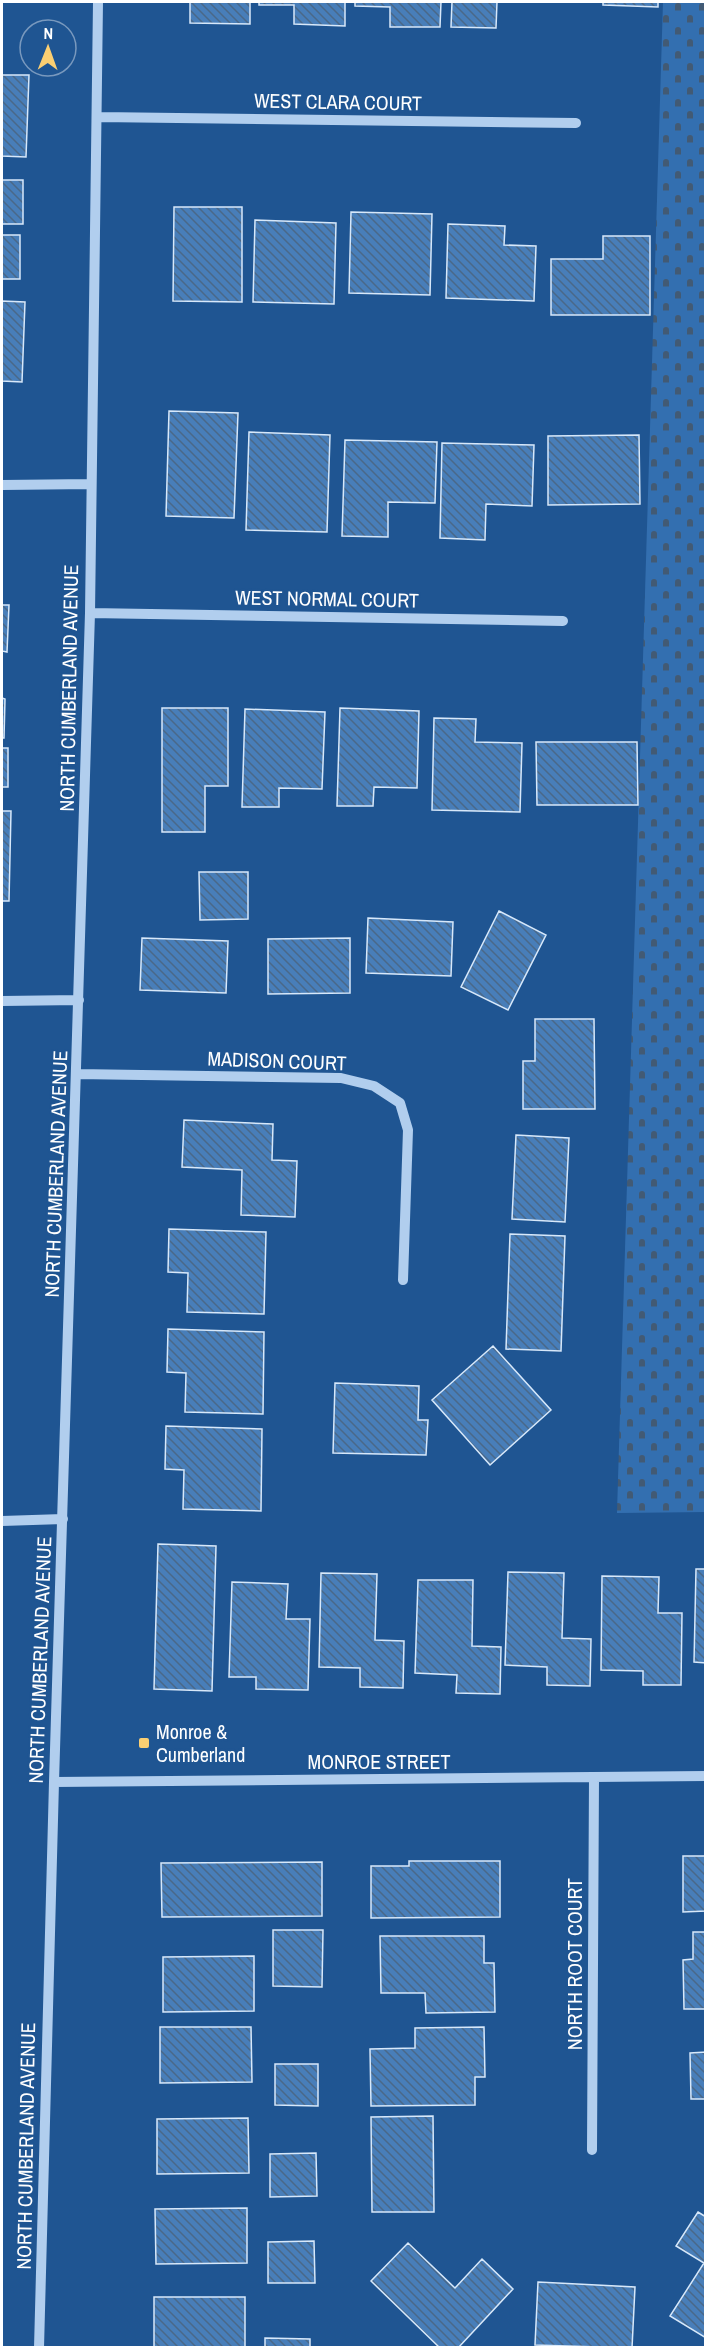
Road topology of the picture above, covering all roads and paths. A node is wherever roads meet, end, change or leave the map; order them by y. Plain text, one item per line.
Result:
1 (98, 2) edge
2 (99, 117) junction
3 (576, 123) dead end
4 (91, 484) junction
5 (2, 486) edge
6 (90, 613) junction
7 (563, 621) dead end
8 (79, 1000) junction
9 (2, 1002) edge
10 (77, 1074) junction
11 (403, 1280) dead end
12 (63, 1520) junction
13 (2, 1521) edge
14 (705, 1776) edge
15 (594, 1778) junction
16 (54, 1782) junction
17 (592, 2150) dead end
18 (39, 2348) edge

1 - 2 street, NORTH CUMBERLAND AVENUE
2 - 3 street, WEST CLARA COURT
2 - 4 street, NORTH CUMBERLAND AVENUE
4 - 5 street
4 - 6 street, NORTH CUMBERLAND AVENUE
6 - 7 street, WEST NORMAL COURT
6 - 8 street, NORTH CUMBERLAND AVENUE
8 - 9 street
8 - 10 street, NORTH CUMBERLAND AVENUE
10 - 11 street, MADISON COURT
10 - 12 street, NORTH CUMBERLAND AVENUE
12 - 13 street
12 - 16 street, NORTH CUMBERLAND AVENUE
14 - 15 street, MONROE STREET
15 - 16 street, MONROE STREET
15 - 17 street, NORTH ROOT COURT
16 - 18 street, NORTH CUMBERLAND AVENUE

